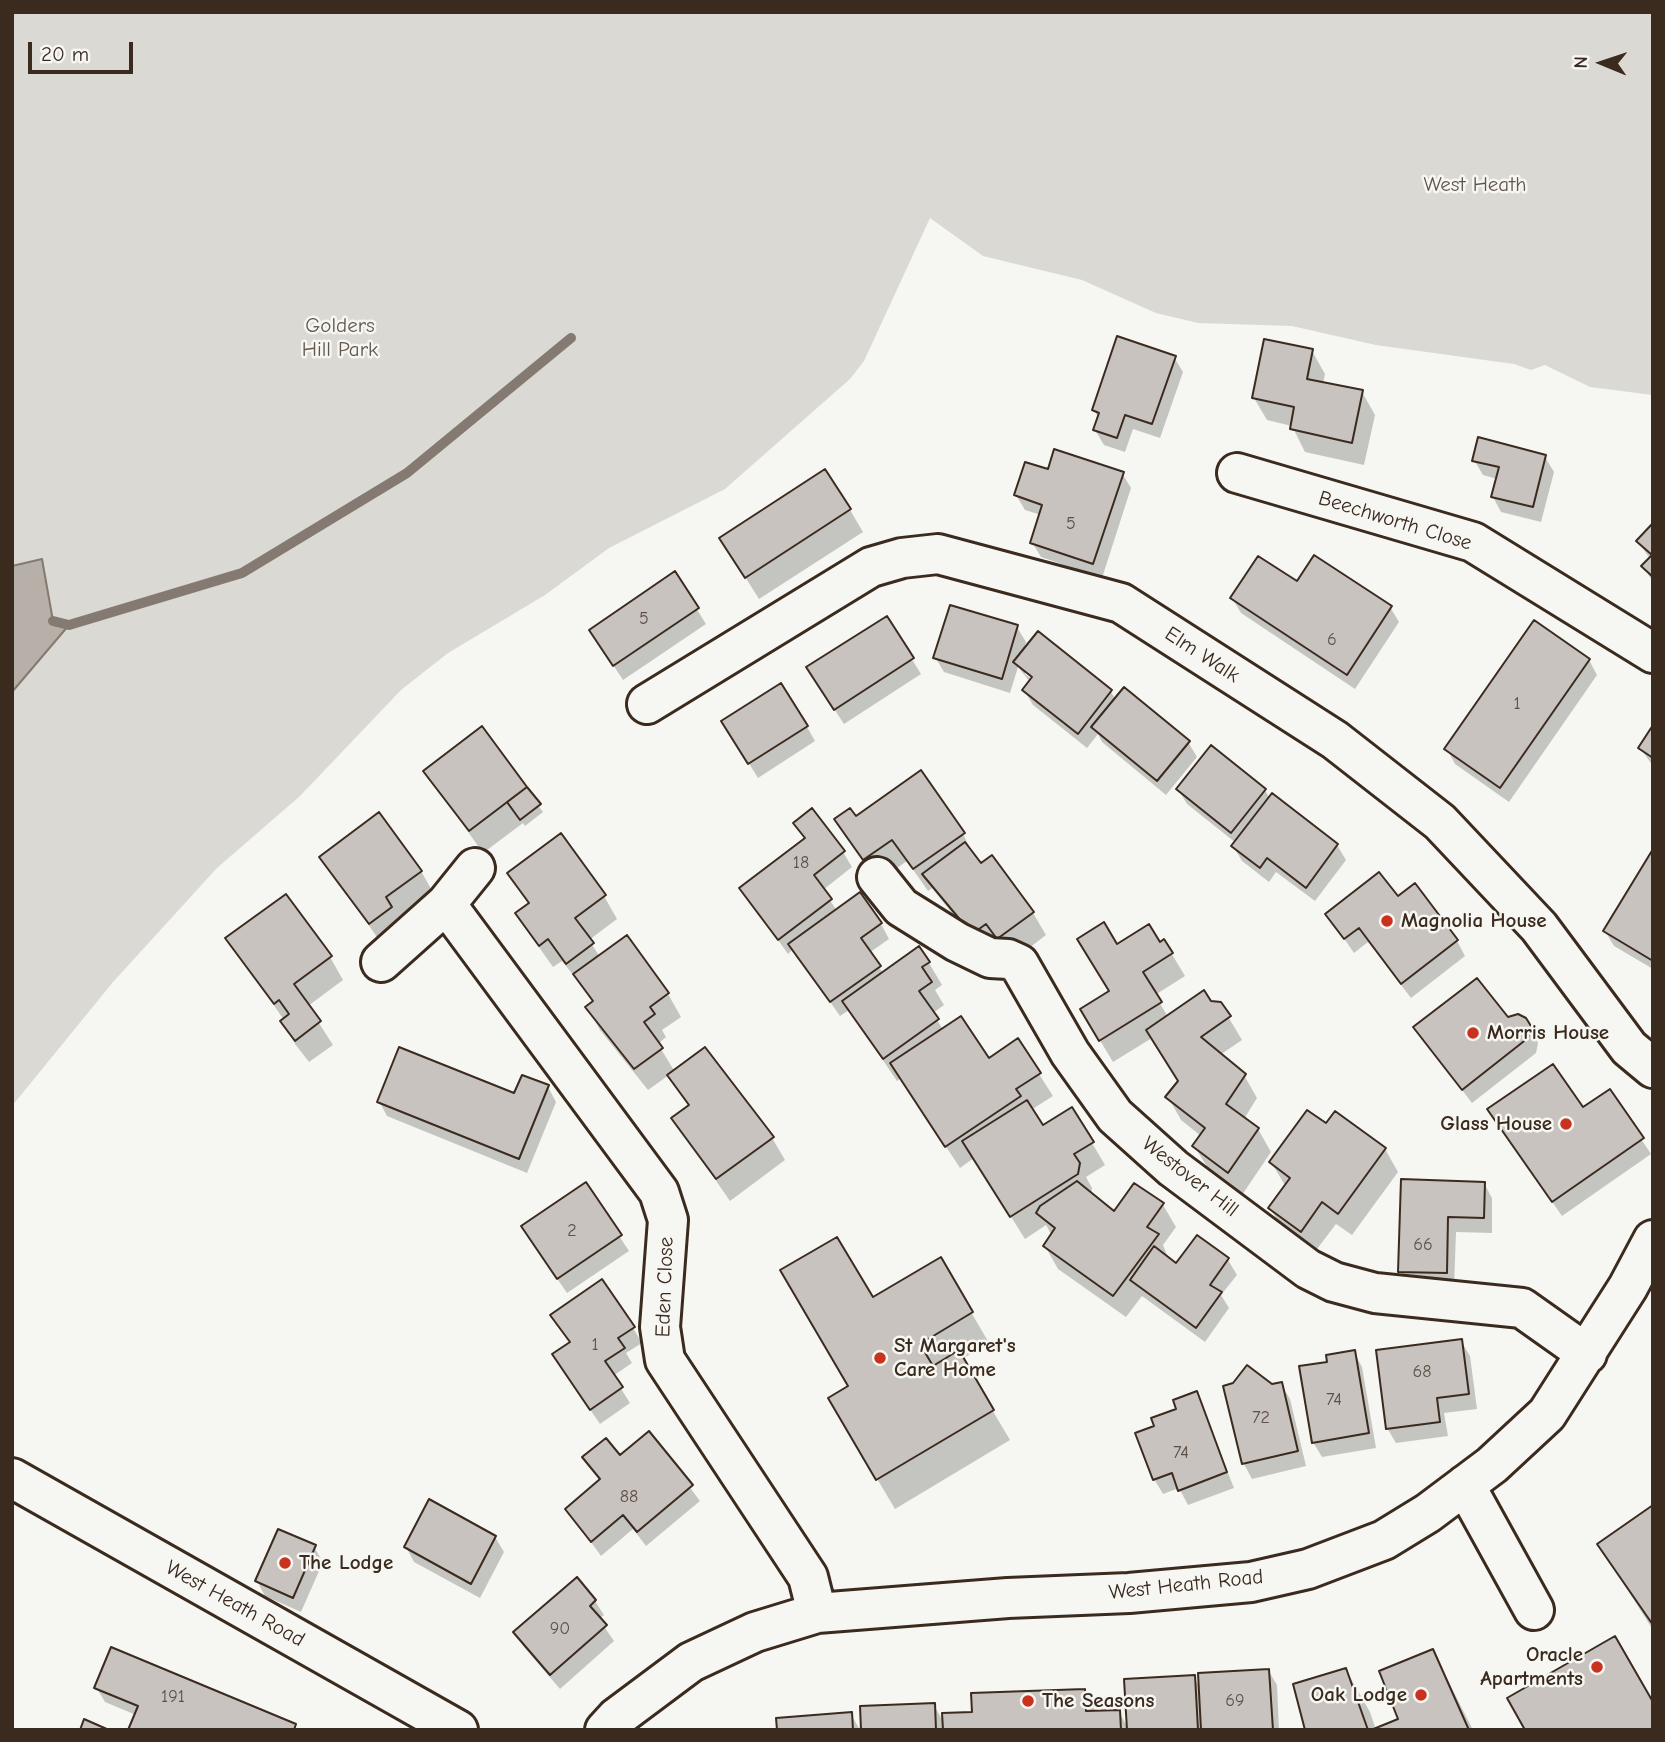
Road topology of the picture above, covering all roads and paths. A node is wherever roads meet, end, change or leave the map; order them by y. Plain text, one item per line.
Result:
1 (1237, 473) dead end
2 (1653, 653) edge
3 (647, 704) dead end
4 (475, 868) dead end
5 (877, 877) dead end
6 (446, 904) junction
7 (381, 962) dead end
8 (1653, 1068) edge
9 (1653, 1240) edge
10 (1587, 1354) junction
11 (12, 1478) edge
12 (1465, 1485) junction
13 (1534, 1610) dead end
14 (817, 1613) junction
15 (458, 1730) edge
16 (605, 1730) edge

1 - 2 street, Beechworth Close
3 - 8 street, Elm Walk
4 - 6 street
5 - 10 street, Westover Hill
6 - 7 street
6 - 14 street, Eden Close
9 - 10 street, West Heath Road
10 - 12 street, West Heath Road
11 - 15 street, West Heath Road
12 - 13 street
12 - 14 street, West Heath Road
14 - 16 street, West Heath Road

